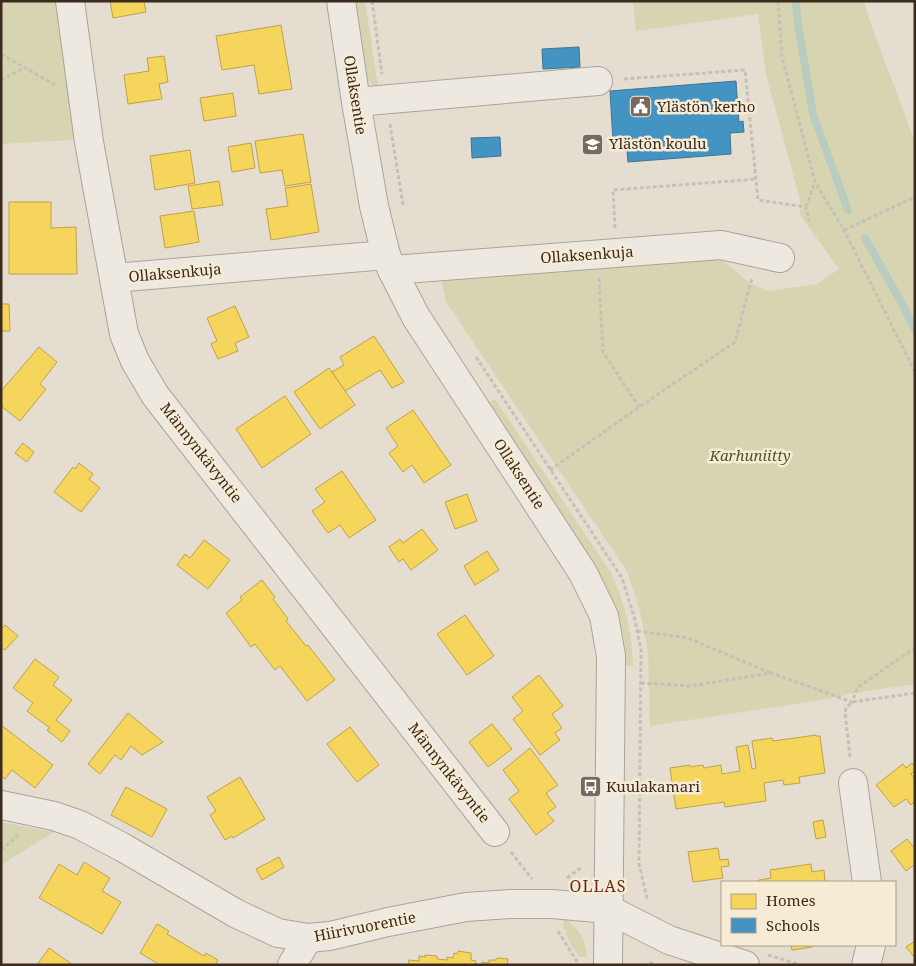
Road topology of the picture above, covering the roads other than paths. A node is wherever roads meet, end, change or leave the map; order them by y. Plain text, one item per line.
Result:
1 (70, 1) edge
2 (341, 1) edge
3 (598, 81) road end
4 (356, 102) junction
5 (769, 256) road end
6 (389, 262) junction
7 (114, 278) junction
8 (853, 783) road end
9 (1, 805) edge
10 (495, 832) dead end
11 (867, 881) edge
12 (608, 908) junction
13 (308, 938) junction
14 (871, 946) edge
15 (292, 965) edge
16 (608, 965) edge
17 (745, 965) edge
18 (866, 965) edge

1 - 7 street, Männynkävyntie
2 - 4 street, Ollaksentie
3 - 4 street
4 - 6 street, Ollaksentie
5 - 6 street, Ollaksenkuja
6 - 7 street, Ollaksenkuja
6 - 12 street, Ollaksentie
7 - 10 street, Männynkävyntie
8 - 11 street
9 - 13 street, Hiirivuorentie
12 - 13 street, Hiirivuorentie
12 - 16 street, Ollaksentie
12 - 17 street
13 - 15 street
14 - 18 street

